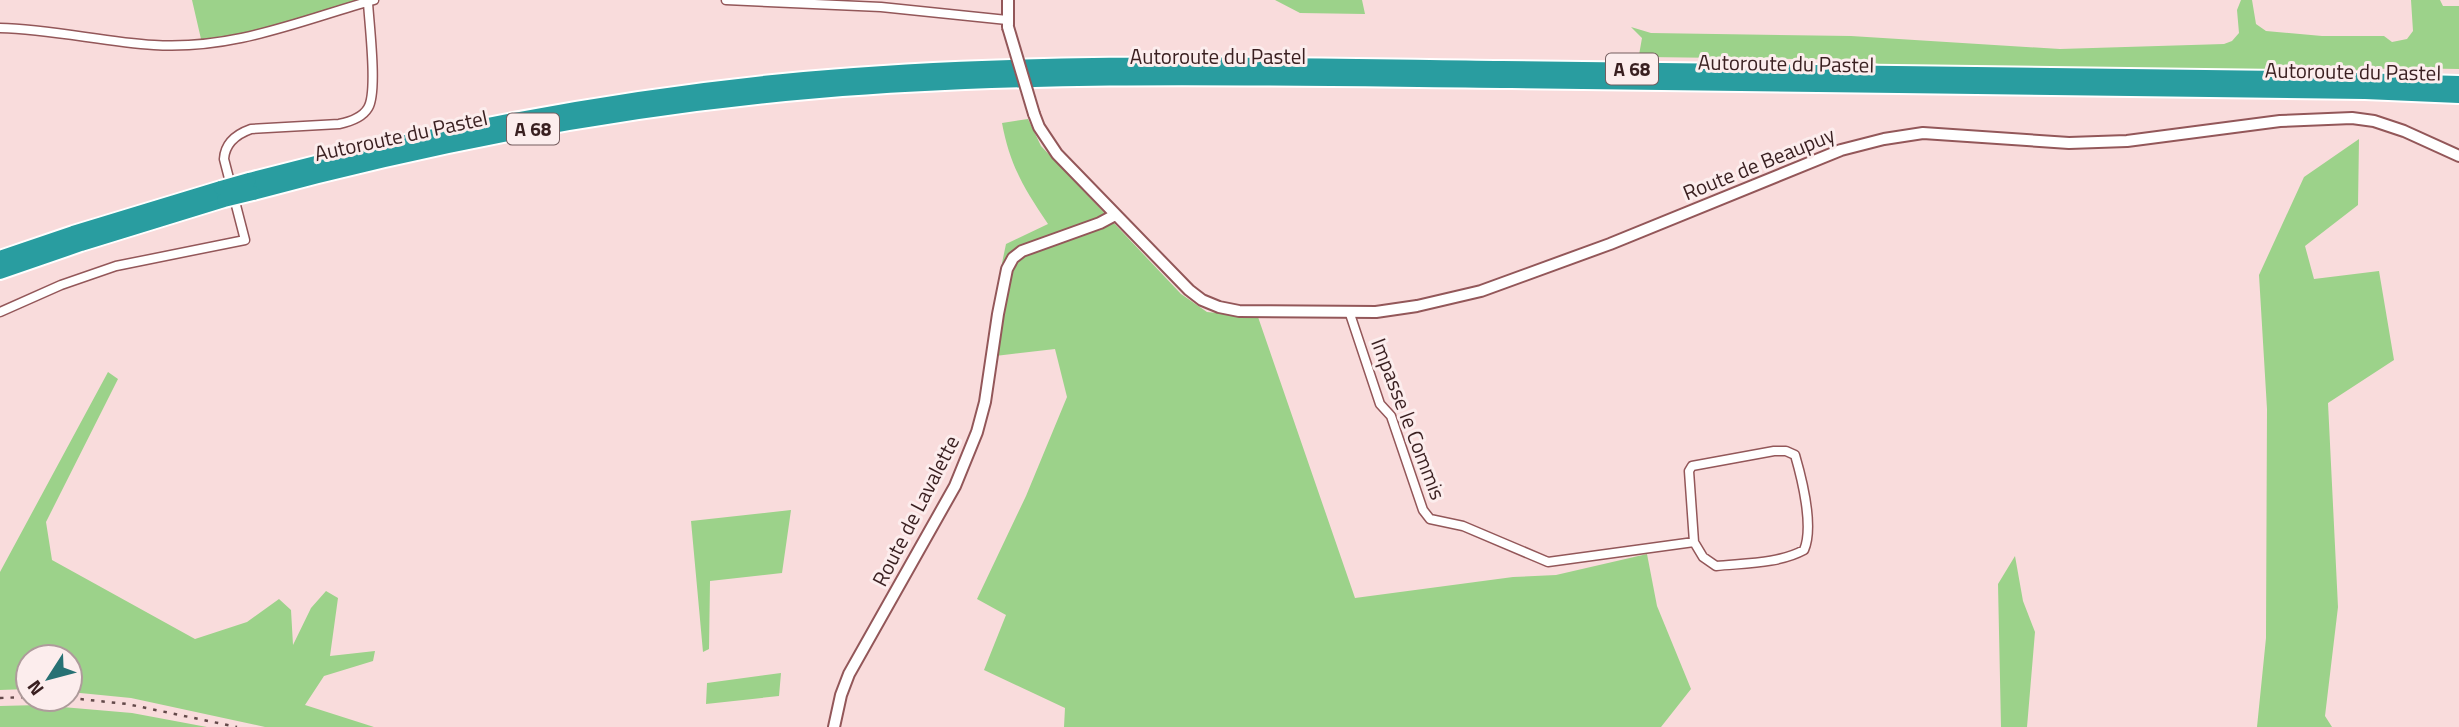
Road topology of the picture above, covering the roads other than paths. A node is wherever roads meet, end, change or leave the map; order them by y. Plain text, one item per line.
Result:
1 (726, 0) edge
2 (1008, 0) edge
3 (371, 1) edge
4 (1008, 24) junction
5 (0, 28) edge
6 (2459, 83) edge
7 (2459, 96) edge
8 (2459, 156) edge
9 (251, 186) junction
10 (223, 194) junction
11 (1106, 205) junction
12 (1115, 215) junction
13 (1087, 227) junction
14 (0, 258) edge
15 (0, 272) edge
16 (1349, 311) junction
17 (0, 312) edge
18 (1694, 542) junction
19 (834, 727) edge

1 - 4 street
2 - 4 street
3 - 5 street
3 - 17 street
4 - 11 street, bridge
6 - 9 highway, Autoroute du Pastel / A 68
7 - 9 highway, Autoroute du Pastel / A 68
8 - 16 street, Route de Beaupuy
9 - 10 highway, Autoroute du Pastel / A 68, bridge
10 - 14 highway, Autoroute du Pastel / A 68
10 - 15 highway, Autoroute du Pastel / A 68
11 - 12 street
11 - 13 street, Route de Lavalette
12 - 13 street, Route de Lavalette
12 - 16 street, Route de Beaupuy
13 - 19 street, Route de Lavalette
16 - 18 street, Impasse le Commis
18 - 18 street

